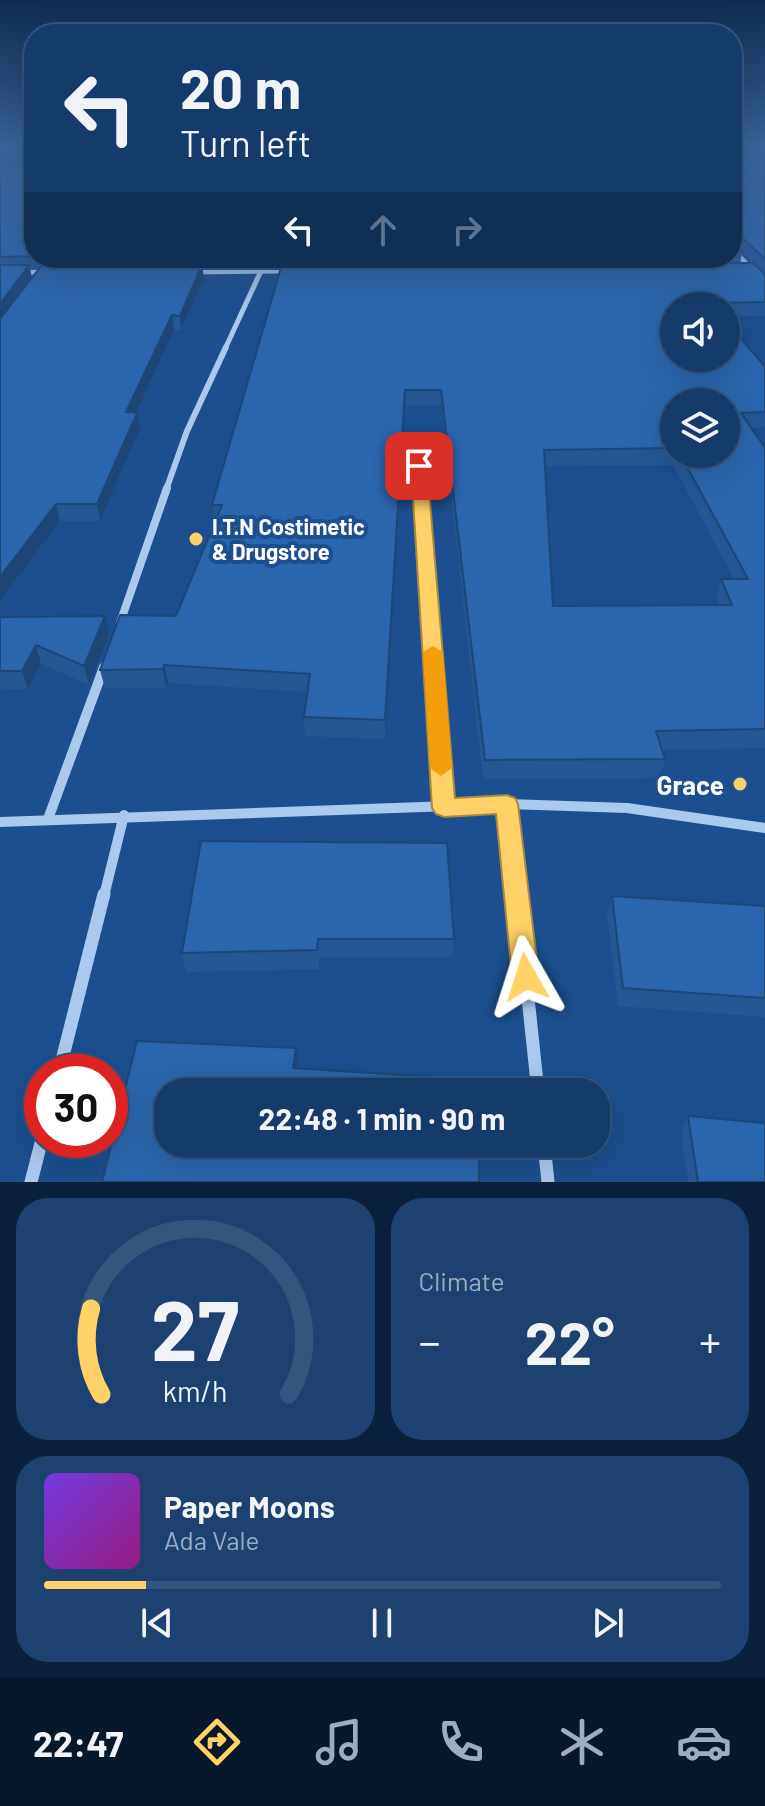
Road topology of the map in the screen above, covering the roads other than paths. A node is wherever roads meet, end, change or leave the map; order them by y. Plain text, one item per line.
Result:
1 (742, 259) edge
2 (739, 270) edge
3 (753, 270) junction
4 (261, 271) junction
5 (291, 271) edge
6 (43, 272) junction
7 (59, 272) edge
8 (183, 272) edge
9 (0, 273) edge
10 (765, 283) edge
11 (34, 284) edge
12 (419, 466) dead end
13 (119, 627) edge
14 (108, 656) edge
15 (507, 804) junction
16 (444, 808) junction
17 (124, 815) junction
18 (48, 819) junction
19 (0, 822) edge
20 (765, 828) edge
21 (64, 1054) edge
22 (536, 1078) edge
23 (37, 1158) edge
24 (545, 1158) edge
25 (31, 1182) edge
26 (548, 1182) edge

1 - 3 street
2 - 3 street
3 - 10 street
4 - 5 street
4 - 8 street
4 - 13 street
6 - 7 street
6 - 9 street
6 - 11 street
12 - 16 lane
14 - 18 street
15 - 16 street
15 - 20 street
15 - 22 street
16 - 17 street
17 - 18 street
17 - 21 street
18 - 19 street
23 - 25 street
24 - 26 street

